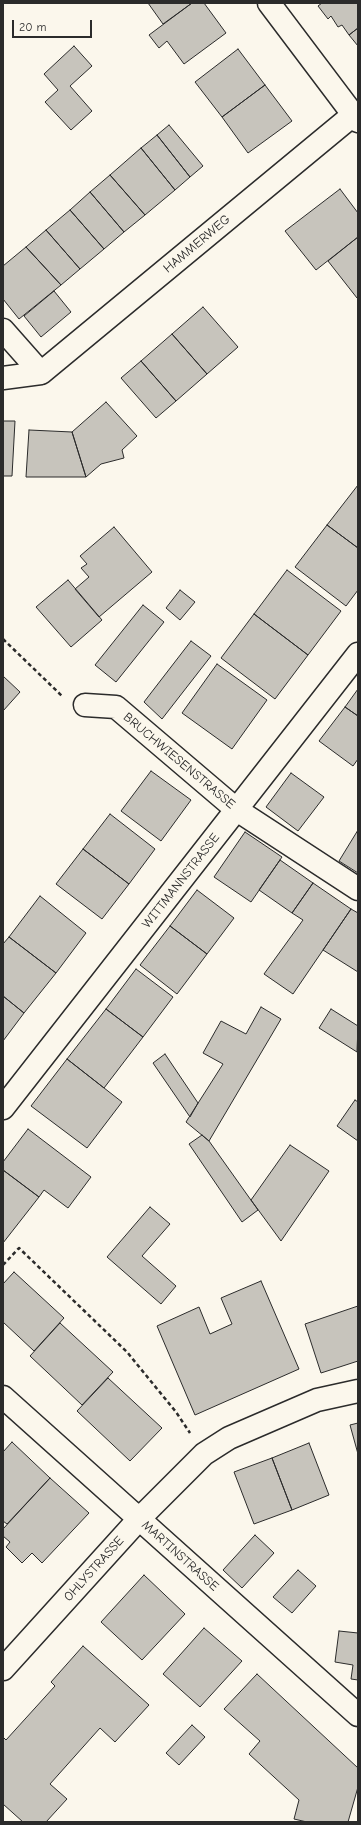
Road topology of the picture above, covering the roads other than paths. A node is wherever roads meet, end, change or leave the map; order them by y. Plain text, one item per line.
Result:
1 (269, 3) edge
2 (356, 118) edge
3 (3, 330) edge
4 (41, 373) junction
5 (3, 378) edge
6 (358, 654) edge
7 (85, 705) road end
8 (237, 810) junction
9 (358, 890) edge
10 (3, 1108) edge
11 (358, 1390) edge
12 (3, 1397) edge
13 (139, 1519) junction
14 (3, 1669) edge
15 (358, 1715) edge

1 - 2 street
2 - 4 street, HAMMERWEG
3 - 4 street
4 - 5 street
6 - 8 street, WITTMANNSTRASSE
7 - 8 street, BRUCHWIESENSTRASSE
8 - 9 street, BRUCHWIESENSTRASSE
8 - 10 street, WITTMANNSTRASSE
11 - 13 street, OHLYSTRASSE
12 - 13 street, MARTINSTRASSE
13 - 14 street, OHLYSTRASSE
13 - 15 street, MARTINSTRASSE

